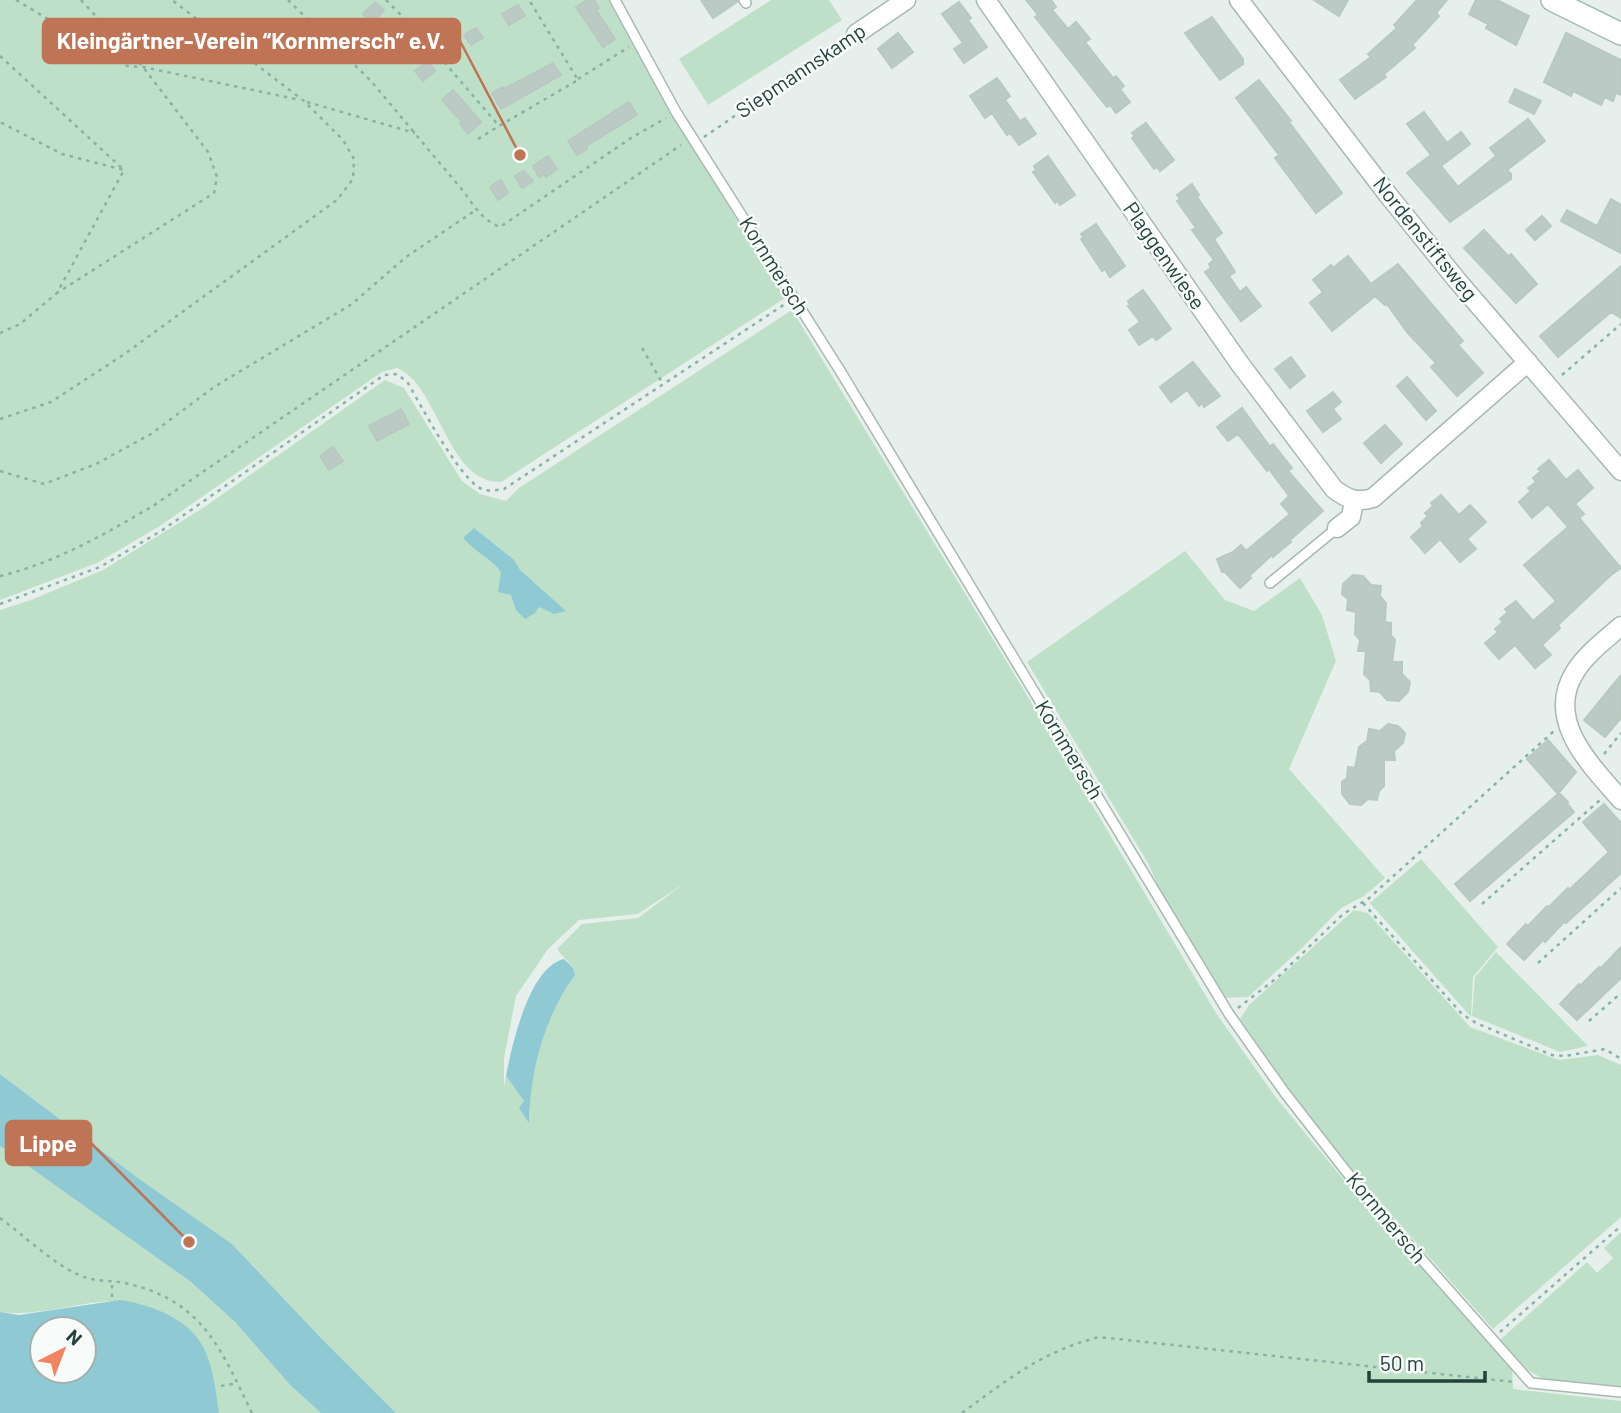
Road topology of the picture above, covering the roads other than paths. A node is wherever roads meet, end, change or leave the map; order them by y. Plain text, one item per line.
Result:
1 (615, 0) edge
2 (906, 0) edge
3 (986, 0) edge
4 (1239, 0) edge
5 (1552, 0) edge
6 (856, 34) road end
7 (1621, 34) edge
8 (1528, 362) junction
9 (1621, 471) edge
10 (1354, 501) junction
11 (1337, 528) joint
12 (1270, 583) dead end
13 (1621, 626) edge
14 (1616, 795) edge
15 (1621, 1392) edge

1 - 15 lane, Kornmersch
2 - 6 street, Siepmannskamp
3 - 10 street, Plaggenwiese
4 - 8 street, Nordenstiftsweg
5 - 7 main road
8 - 9 street, Nordenstiftsweg
8 - 10 street
10 - 11 street
11 - 12 lane
13 - 14 street

